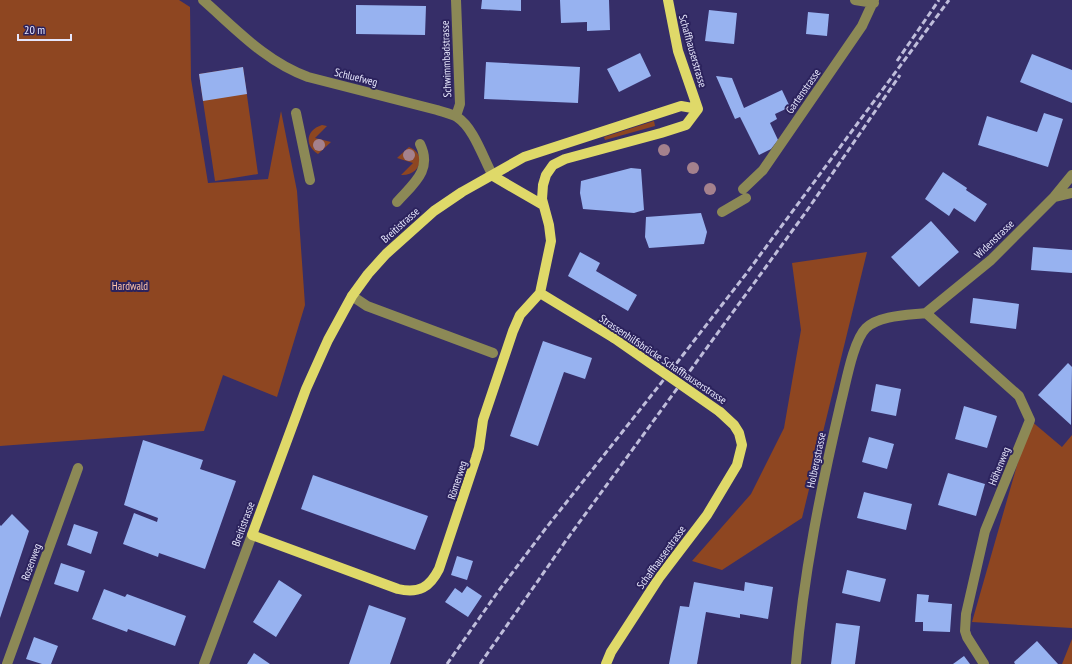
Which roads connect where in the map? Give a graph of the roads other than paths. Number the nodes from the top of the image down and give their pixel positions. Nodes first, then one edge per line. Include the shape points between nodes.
1 (204, 0) edge
2 (456, 0) edge
3 (668, 0) edge
4 (855, 0) edge
5 (874, 1) edge
6 (698, 109) junction
7 (296, 113) dead end
8 (456, 116) junction
9 (420, 144) dead end
10 (1072, 175) edge
11 (493, 176) junction
12 (310, 180) dead end
13 (1072, 193) edge
14 (1054, 197) junction
15 (397, 202) dead end
16 (543, 205) junction
17 (722, 212) dead end
18 (540, 293) junction
19 (352, 296) junction
20 (926, 313) junction
21 (493, 353) dead end
22 (737, 465) joint
23 (78, 468) dead end
24 (252, 535) junction
25 (7, 664) edge
26 (204, 664) edge
27 (606, 664) edge
28 (796, 664) edge
29 (984, 664) edge

1 - 8 street, Schluefweg via 247,40 273,60 296,73
2 - 8 street, Schwimmbadstrasse via 460,104
3 - 6 main road, Schaffhauserstrasse via 678,51
4 - 5 street
5 - 17 street, Gartenstrasse via 862,26 763,170 744,194
6 - 11 main road, Breitistrasse via 681,106 524,157
6 - 16 main road via 686,124 565,159 553,165 542,185
7 - 12 street
8 - 11 street, Schluefweg via 469,129
9 - 15 street via 425,163 422,173
10 - 14 street, Widenstrasse
11 - 16 main road
11 - 19 main road, Breitistrasse via 462,192 434,211 386,254
13 - 14 street
14 - 20 street, Widenstrasse via 991,260
16 - 18 main road via 548,219 550,241
18 - 22 main road, Strassenhilfsbrücke Schaffhauserstrasse, bridge via 614,338 720,412 739,433 742,445
18 - 24 main road, Römerweg via 520,315 513,331 482,420 479,448 440,569 430,584 414,591 398,589
19 - 21 street via 367,306
19 - 24 main road, Breitistrasse via 328,340 306,389
20 - 28 street, Holbergstrasse via 874,321 860,336 847,376 823,479 799,627
20 - 29 street, Höhenweg via 1019,396 1030,420 985,531 966,614 967,637
22 - 27 main road, Schaffhauserstrasse via 707,515 659,578
23 - 25 street, Rosenweg
24 - 26 street, Breitistrasse

